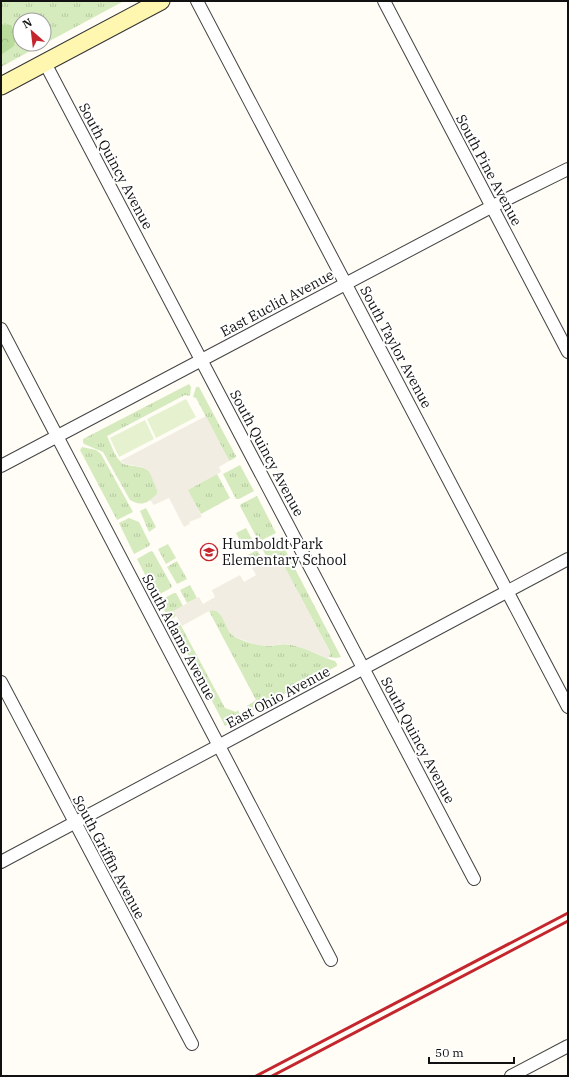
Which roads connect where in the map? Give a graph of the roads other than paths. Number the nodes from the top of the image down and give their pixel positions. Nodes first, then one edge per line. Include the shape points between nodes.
1 (161, 1) edge
2 (197, 1) edge
3 (384, 1) edge
4 (45, 63) junction
5 (1, 86) edge
6 (568, 169) edge
7 (492, 207) junction
8 (346, 284) junction
9 (1, 328) edge
10 (568, 352) edge
11 (202, 360) junction
12 (57, 436) junction
13 (1, 466) edge
14 (568, 559) edge
15 (508, 592) junction
16 (364, 669) junction
17 (1, 682) edge
18 (568, 707) edge
19 (219, 745) junction
20 (74, 822) junction
21 (1, 862) edge
22 (474, 879) dead end
23 (331, 960) dead end
24 (192, 1044) dead end
25 (566, 1050) edge
26 (511, 1076) edge

1 - 4 main road
2 - 8 street, South Taylor Avenue
3 - 7 street, South Pine Avenue
4 - 5 main road
4 - 11 street, South Quincy Avenue
6 - 7 street, East Euclid Avenue
7 - 8 street, East Euclid Avenue
7 - 10 street, South Pine Avenue
8 - 11 street, East Euclid Avenue
8 - 15 street, South Taylor Avenue
9 - 12 street, South Adams Avenue
11 - 12 street, East Euclid Avenue
11 - 16 street, South Quincy Avenue
12 - 13 street, East Euclid Avenue
12 - 19 street, South Adams Avenue
14 - 15 street, East Ohio Avenue
15 - 16 street, East Ohio Avenue
15 - 18 street, South Taylor Avenue
16 - 19 street, East Ohio Avenue
16 - 22 street, South Quincy Avenue
17 - 20 street, South Griffin Avenue
19 - 20 street, East Ohio Avenue
19 - 23 street, South Adams Avenue
20 - 21 street, East Ohio Avenue
20 - 24 street, South Griffin Avenue
25 - 26 street

